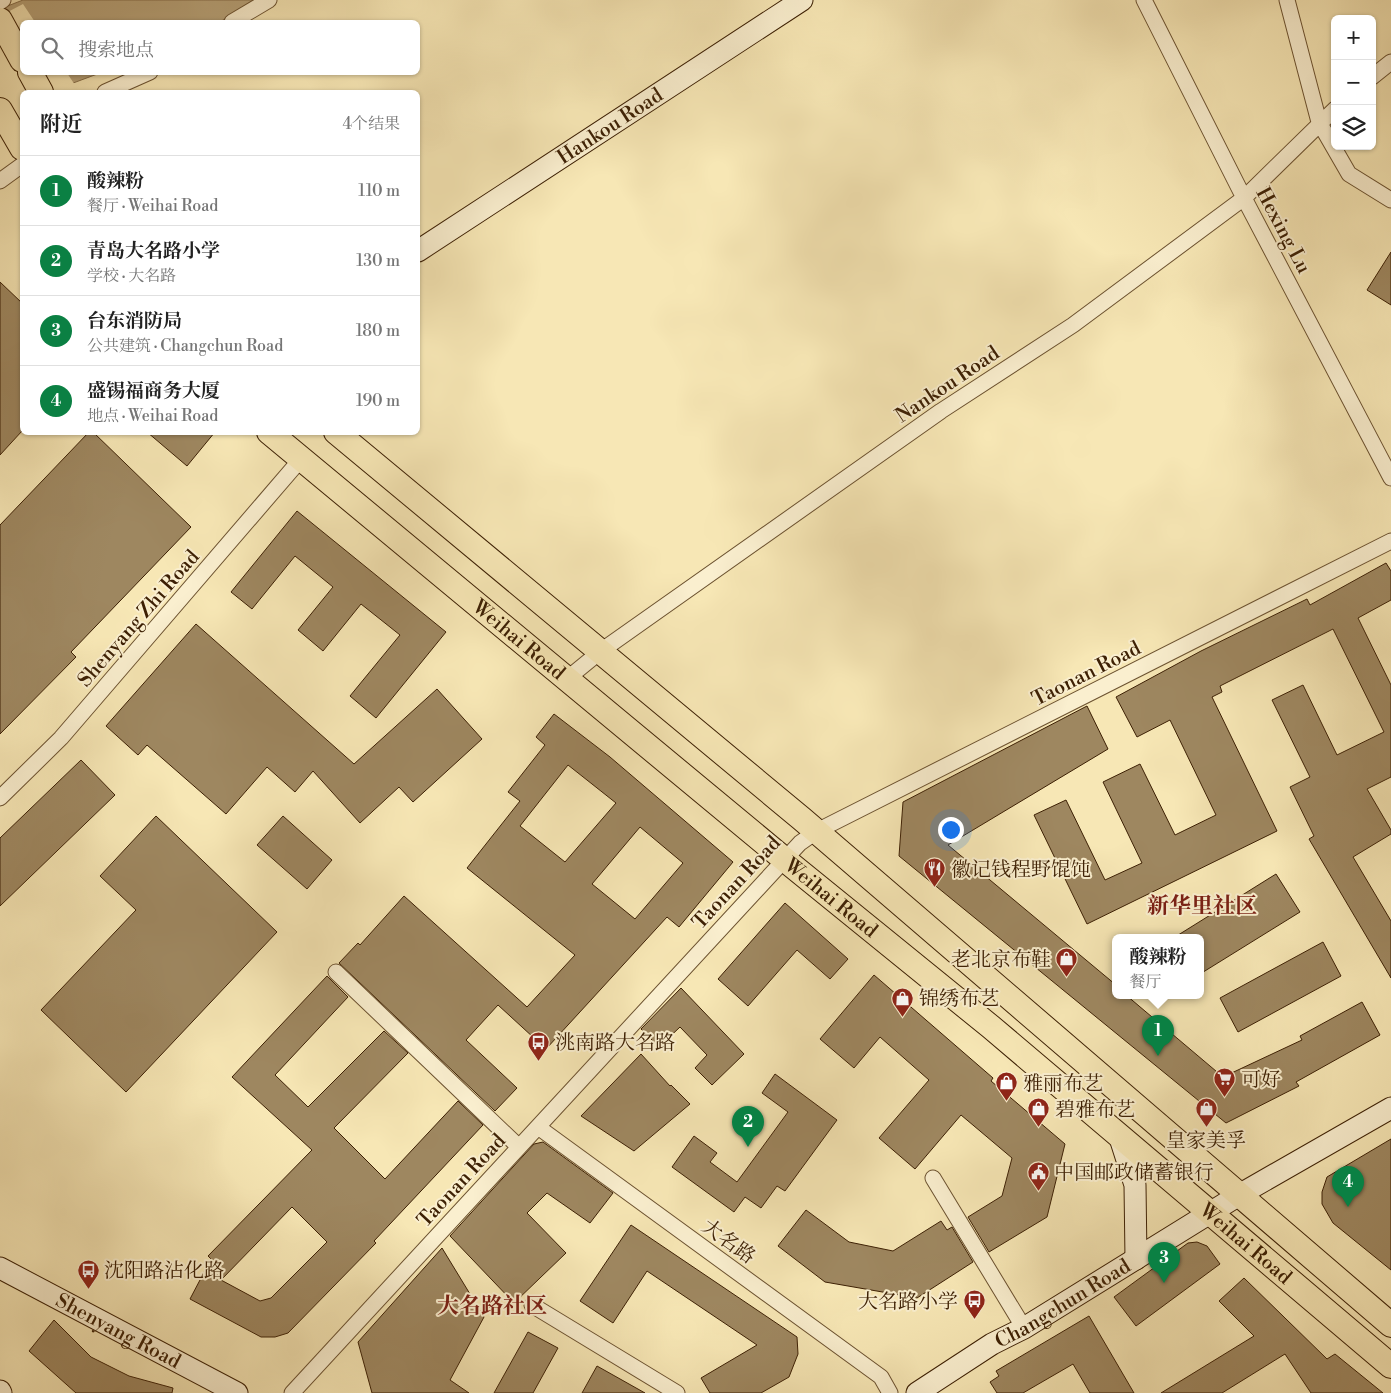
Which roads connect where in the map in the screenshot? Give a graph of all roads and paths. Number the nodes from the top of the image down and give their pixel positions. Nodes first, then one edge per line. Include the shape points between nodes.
1 (269, 0) edge
2 (802, 0) edge
3 (1144, 0) edge
4 (1287, 0) edge
5 (0, 20) edge
6 (235, 20) edge
7 (20, 56) edge
8 (1391, 62) edge
9 (1376, 74) edge
10 (32, 75) edge
11 (143, 75) edge
12 (40, 90) edge
13 (110, 90) edge
14 (0, 110) edge
15 (1331, 112) edge
16 (1319, 122) junction
17 (20, 145) edge
18 (20, 166) edge
19 (0, 181) edge
20 (1244, 198) junction
21 (1391, 200) edge
22 (420, 250) edge
23 (273, 435) edge
24 (340, 435) edge
25 (301, 459) junction
26 (1391, 478) edge
27 (1391, 541) edge
28 (600, 651) junction
29 (568, 678) junction
30 (0, 798) edge
31 (817, 831) junction
32 (784, 859) junction
33 (336, 972) dead end
34 (1391, 1108) edge
35 (538, 1127) junction
36 (1120, 1138) junction
37 (519, 1147) junction
38 (933, 1178) dead end
39 (1239, 1195) junction
40 (1210, 1213) junction
41 (1136, 1259) junction
42 (0, 1268) edge
43 (532, 1305) dead end
44 (1391, 1325) edge
45 (1024, 1328) junction
46 (1391, 1366) edge
47 (237, 1393) edge
48 (292, 1393) edge
49 (677, 1393) edge
50 (890, 1393) edge
51 (917, 1393) edge

1 - 6 street
2 - 22 main road, Hankou Road
3 - 20 street, Hexing Lu
4 - 16 street
5 - 7 main road
8 - 9 street
10 - 12 main road
11 - 13 street
14 - 17 main road
15 - 16 street, Nankou Road
16 - 20 street, Nankou Road
16 - 21 street via 1349,174
18 - 19 street
20 - 26 street, Hexing Lu
20 - 28 street, Nankou Road via 1073,325 941,411
23 - 25 main road, Weihai Road
24 - 28 main road, Weihai Road
25 - 29 main road, Weihai Road
25 - 30 street, Shenyang Zhi Road via 61,738
27 - 31 street, Taonan Road
28 - 29 street, Nankou Road
28 - 31 main road, Weihai Road
29 - 32 main road, Weihai Road
31 - 32 street, Taonan Road
31 - 39 main road, Weihai Road
32 - 35 street, Taonan Road
32 - 36 main road, Weihai Road via 991,1027
33 - 37 street
34 - 39 main road, Changchun Road
35 - 37 street, Taonan Road
35 - 50 street, 大名路 via 881,1377
36 - 40 main road, Weihai Road
36 - 41 main road via 1135,1185
37 - 48 street, Taonan Road
38 - 45 street
39 - 40 main road, Changchun Road
39 - 44 main road, Weihai Road
40 - 41 main road, Changchun Road
40 - 46 main road, Weihai Road
41 - 45 main road, Changchun Road
42 - 47 main road, Shenyang Road
43 - 49 street
45 - 51 main road, Changchun Road via 992,1344

